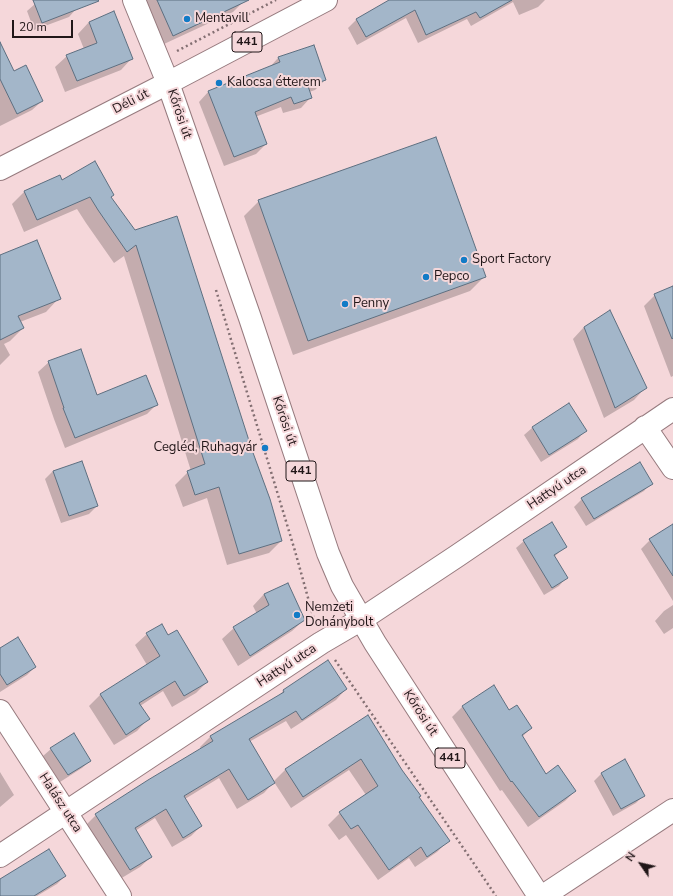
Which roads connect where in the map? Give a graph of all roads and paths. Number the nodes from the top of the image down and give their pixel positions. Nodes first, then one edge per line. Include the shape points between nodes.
1 (134, 0) edge
2 (276, 0) edge
3 (326, 0) edge
4 (159, 61) junction
5 (168, 83) junction
6 (0, 169) edge
7 (215, 287) dead end
8 (673, 409) edge
9 (645, 427) junction
10 (673, 468) edge
11 (362, 618) junction
12 (321, 643) junction
13 (0, 711) edge
14 (673, 810) edge
15 (66, 812) junction
16 (0, 856) edge
17 (120, 896) edge
18 (496, 896) edge
19 (539, 896) edge
20 (543, 896) edge

1 - 4 street, Kőrösi út
2 - 4 path
3 - 5 street, Déli út / 441
4 - 5 street, Kőrösi út
5 - 6 street, Déli út
5 - 11 street, Kőrösi út / 441 via 328,553 342,586
7 - 12 path
8 - 9 street, Hattyú utca
9 - 10 street
9 - 11 street, Hattyú utca
11 - 12 street, Hattyú utca
11 - 19 street, Kőrösi út / 441 via 375,643
12 - 15 street, Hattyú utca
12 - 18 path
13 - 15 street, Halász utca
14 - 20 street
15 - 16 street, Hattyú utca
15 - 17 street, Halász utca

